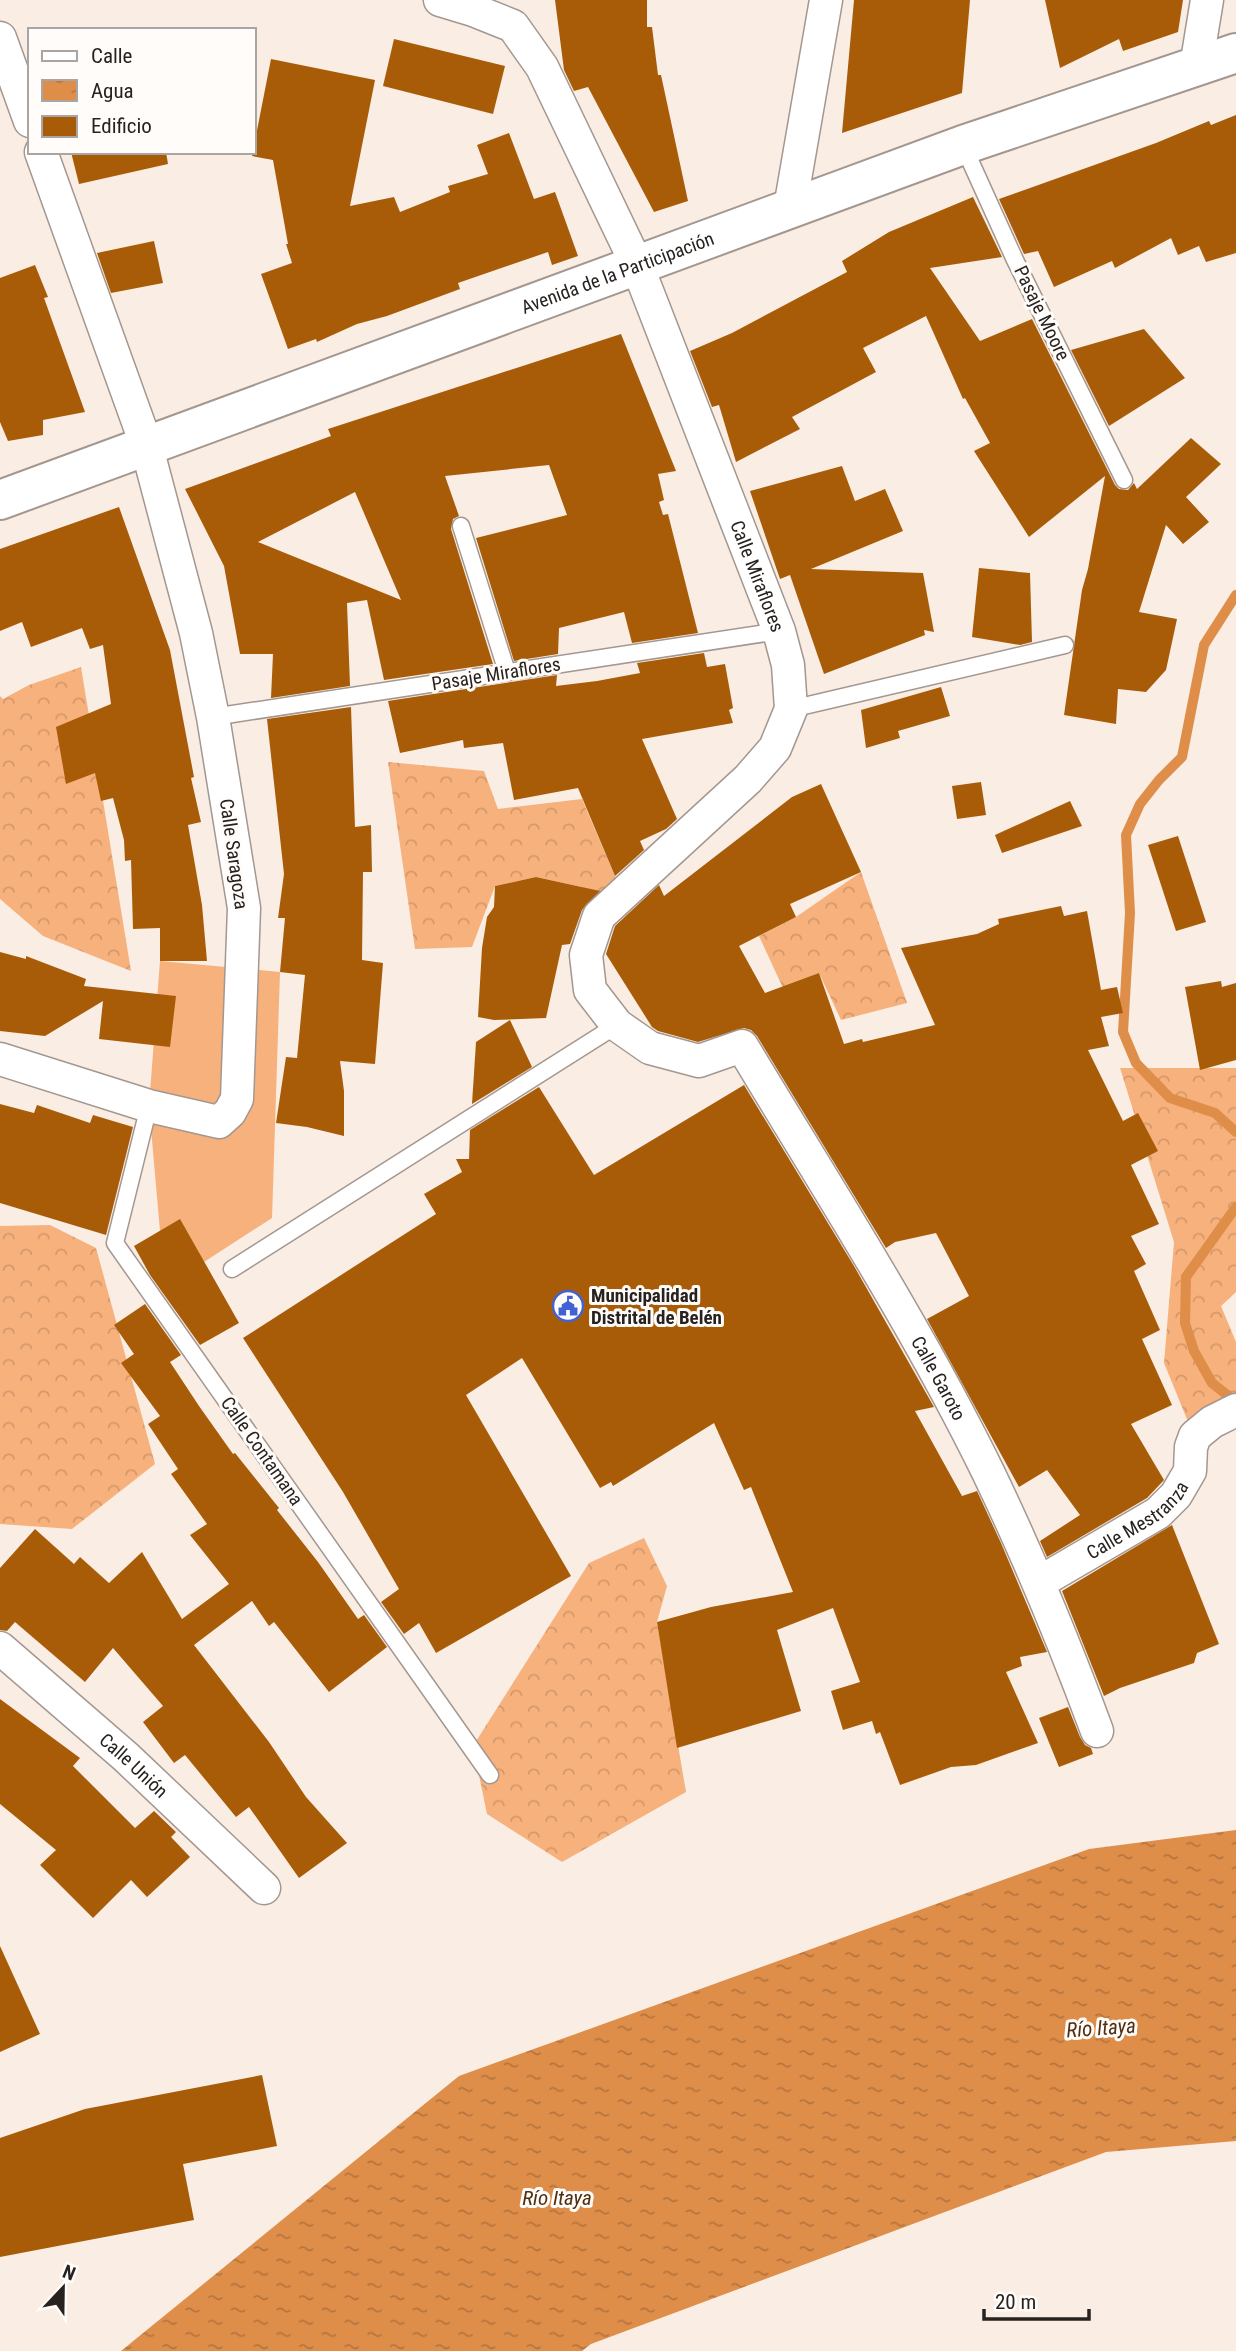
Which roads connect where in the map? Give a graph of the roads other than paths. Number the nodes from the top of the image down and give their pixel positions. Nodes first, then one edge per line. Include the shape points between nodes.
1 (440, 0) edge
2 (826, 0) edge
3 (1207, 0) edge
4 (475, 5) edge
5 (0, 38) edge
6 (1236, 53) edge
7 (1196, 67) junction
8 (28, 115) edge
9 (963, 145) junction
10 (42, 154) edge
11 (790, 208) junction
12 (637, 265) junction
13 (146, 444) junction
14 (1124, 481) dead end
15 (0, 500) edge
16 (461, 526) dead end
17 (779, 631) junction
18 (1065, 645) dead end
19 (507, 672) junction
20 (791, 709) junction
21 (213, 717) junction
22 (617, 1025) junction
23 (742, 1046) joint
24 (0, 1059) edge
25 (149, 1106) junction
26 (232, 1269) dead end
27 (1224, 1416) edge
28 (1040, 1582) junction
29 (0, 1648) edge
30 (1097, 1731) dead end
31 (490, 1775) dead end
32 (264, 1888) dead end

1 - 4 street, Calle Miraflores
2 - 11 street
3 - 7 street
4 - 12 street, Calle Miraflores via 513,26 542,67
5 - 8 street
6 - 7 main road, Avenida de la Participación
7 - 9 main road, Avenida de la Participación
9 - 11 main road, Avenida de la Participación
9 - 14 lane, Pasaje Moore
10 - 13 street, Calle Saragoza
11 - 12 main road, Avenida de la Participación
12 - 13 main road, Avenida de la Participación
12 - 17 street, Calle Miraflores
13 - 15 main road, Avenida de la Participación
13 - 21 street, Calle Saragoza via 196,633
16 - 19 lane
17 - 19 lane, Pasaje Miraflores
17 - 20 street, Calle Miraflores via 788,665
18 - 20 lane
19 - 21 lane, Pasaje Miraflores
20 - 22 street, Calle Miraflores via 775,748 747,779 599,916 586,955 590,990
21 - 25 street, Calle Saragoza via 244,908 237,1099 219,1122
22 - 23 street, Calle Miraflores via 650,1048 699,1061
22 - 26 lane
23 - 28 street, Calle Garoto via 903,1312
24 - 25 street, Calle Saragoza
25 - 31 lane, Calle Contamana via 115,1243
27 - 28 street, Calle Mestranza via 1195,1436 1190,1471 1158,1513
28 - 30 street, Calle Garoto
29 - 32 street, Calle Unión

